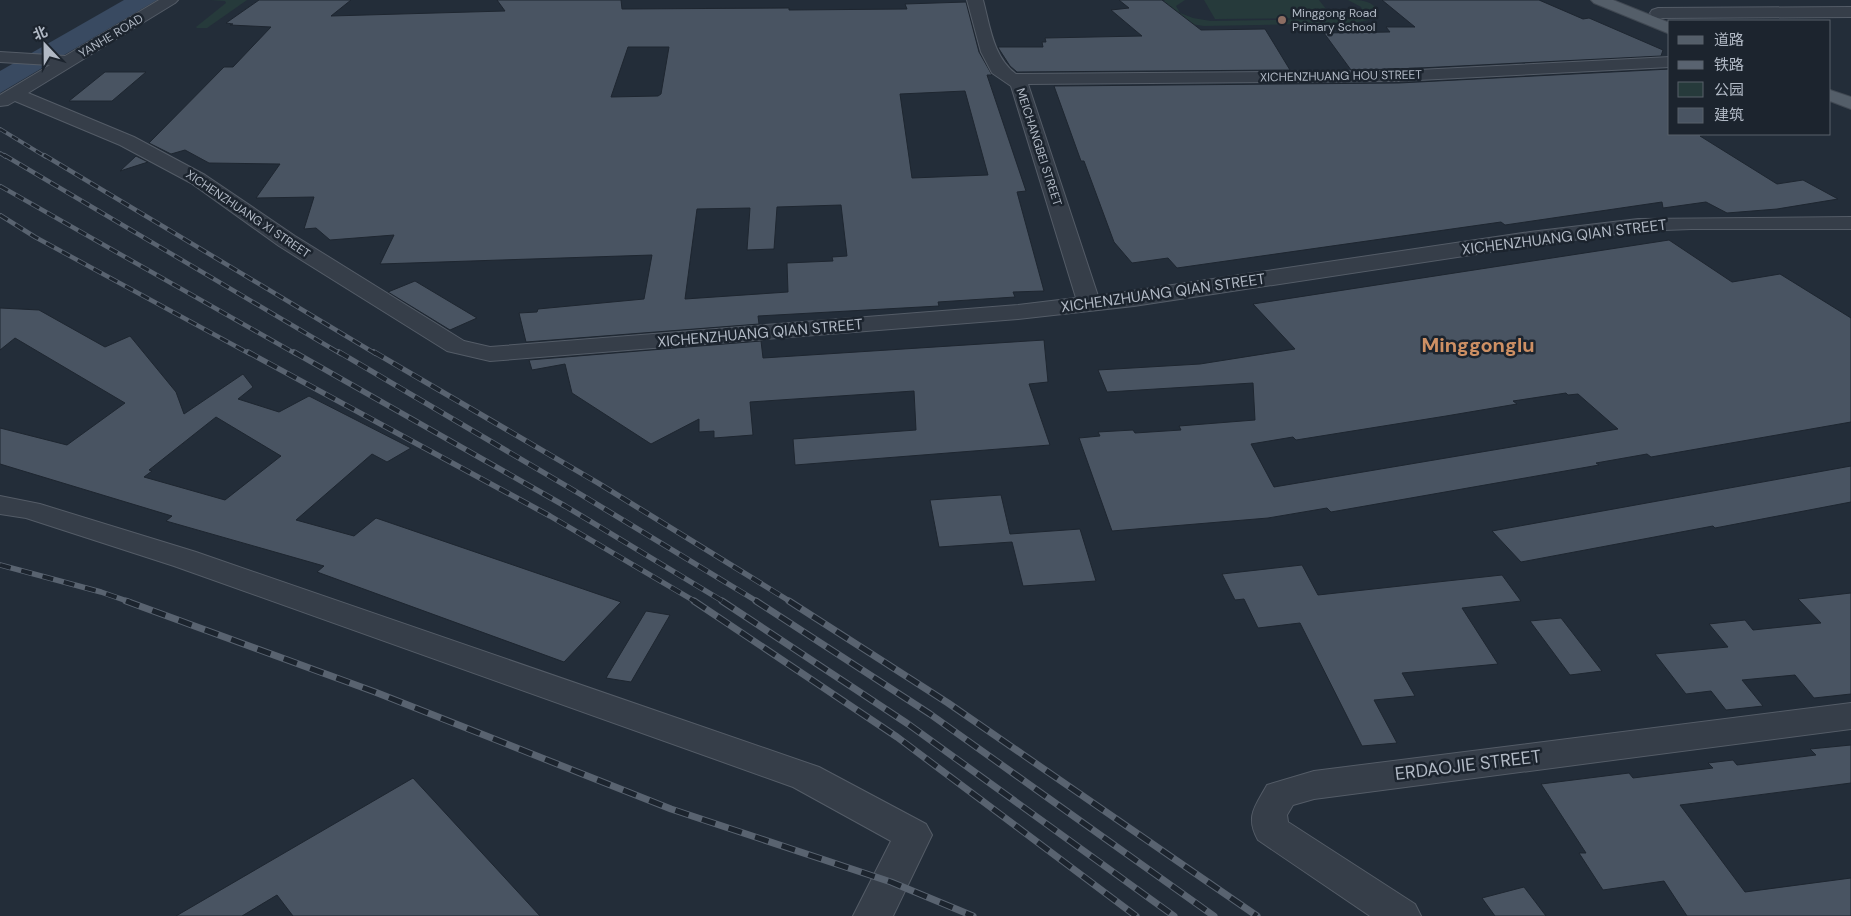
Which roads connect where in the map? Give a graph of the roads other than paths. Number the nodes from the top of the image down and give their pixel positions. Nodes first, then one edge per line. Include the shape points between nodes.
1 (170, 0) edge
2 (975, 0) edge
3 (1599, 0) edge
4 (1625, 0) edge
5 (1851, 12) edge
6 (1658, 14) junction
7 (1674, 20) edge
8 (1668, 28) edge
9 (2, 58) edge
10 (64, 61) junction
11 (1668, 62) edge
12 (1012, 79) junction
13 (1831, 83) edge
14 (1851, 91) edge
15 (1831, 95) edge
16 (7, 98) edge
17 (1851, 104) edge
18 (1851, 223) edge
19 (1089, 304) junction
20 (473, 351) joint
21 (0, 505) edge
22 (1851, 716) edge
23 (874, 916) edge
24 (1401, 916) edge

1 - 10 street, YANHE ROAD
2 - 12 street, MEICHANGBEI STREET via 998,70
3 - 8 main road
4 - 6 main road
5 - 6 street
6 - 7 main road
9 - 10 street
10 - 16 street, YANHE ROAD
11 - 12 street, XICHENZHUANG HOU STREET via 1399,76
12 - 19 street, MEICHANGBEI STREET via 1019,84
13 - 14 main road
15 - 17 main road
16 - 20 street, XICHENZHUANG XI STREET via 127,141 198,179 287,241 456,346
18 - 19 street, XICHENZHUANG QIAN STREET via 1638,225
19 - 20 street, XICHENZHUANG QIAN STREET via 517,352 490,354
21 - 23 street via 30,510 186,559 806,777 913,835
22 - 24 street, ERDAOJIE STREET via 1314,785 1280,795 1269,815 1271,830

